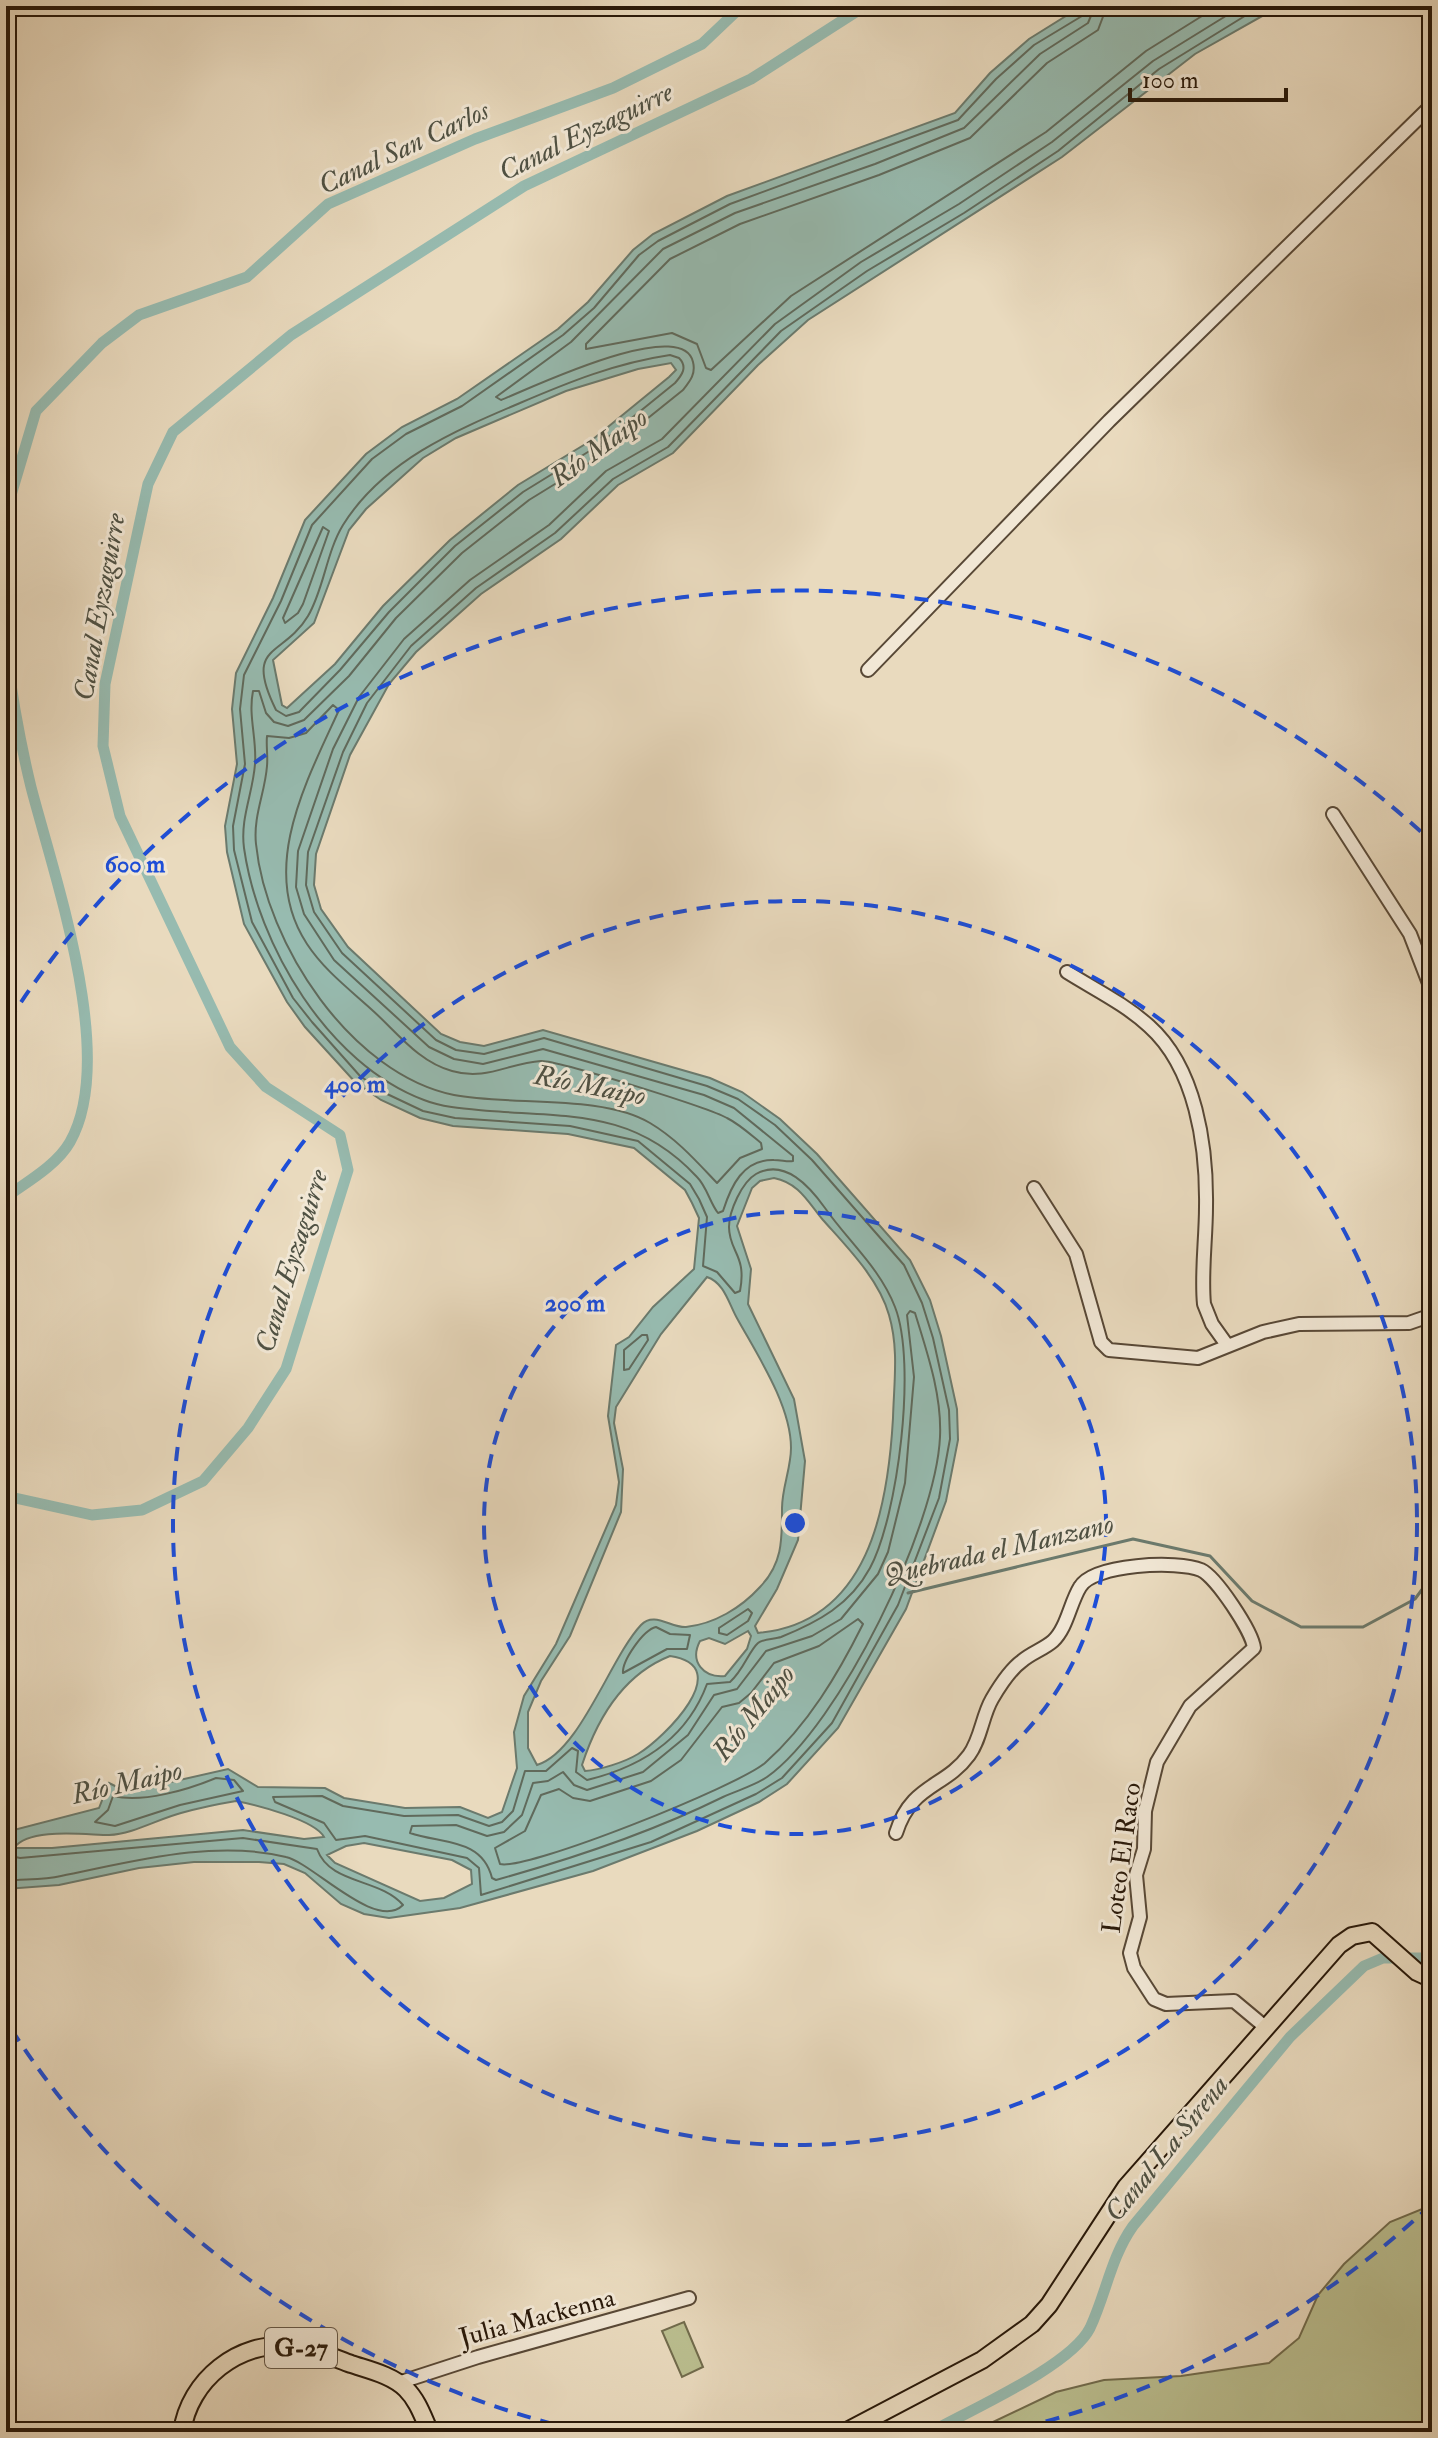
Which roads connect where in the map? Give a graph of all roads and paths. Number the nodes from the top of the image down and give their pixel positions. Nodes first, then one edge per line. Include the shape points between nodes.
1 (1432, 105) edge
2 (868, 670) dead end
3 (1333, 814) dead end
4 (1067, 972) dead end
5 (1432, 991) edge
6 (1034, 1188) dead end
7 (1432, 1315) edge
8 (1227, 1345) junction
9 (896, 1833) dead end
10 (1432, 1979) edge
11 (1264, 2026) junction
12 (689, 2298) dead end
13 (398, 2383) junction
14 (182, 2432) edge
15 (430, 2432) edge
16 (845, 2432) edge

1 - 2 street via 1109,421
3 - 5 street via 1410,934
4 - 8 street via 1149,1026 1183,1076 1205,1172 1204,1304
6 - 8 street via 1076,1254 1105,1347 1198,1358
7 - 8 street via 1409,1323 1299,1324
9 - 11 street, Loteo El Raco via 900,1818 923,1789 968,1757 999,1688 1021,1661 1055,1639 1081,1584 1091,1575 1176,1564 1209,1573 1223,1587 1254,1648 1190,1706 1157,1762 1145,1811 1144,1849 1135,1886 1140,1917 1130,1953 1154,1999 1181,2005 1234,2001
10 - 11 main road via 1379,1935 1365,1932 1339,1945
11 - 16 main road via 1126,2187 1032,2324 982,2360
12 - 13 street, Julia Mackenna
13 - 14 main road, G-27 via 310,2349 260,2348 209,2375 191,2402
13 - 15 main road via 415,2401

